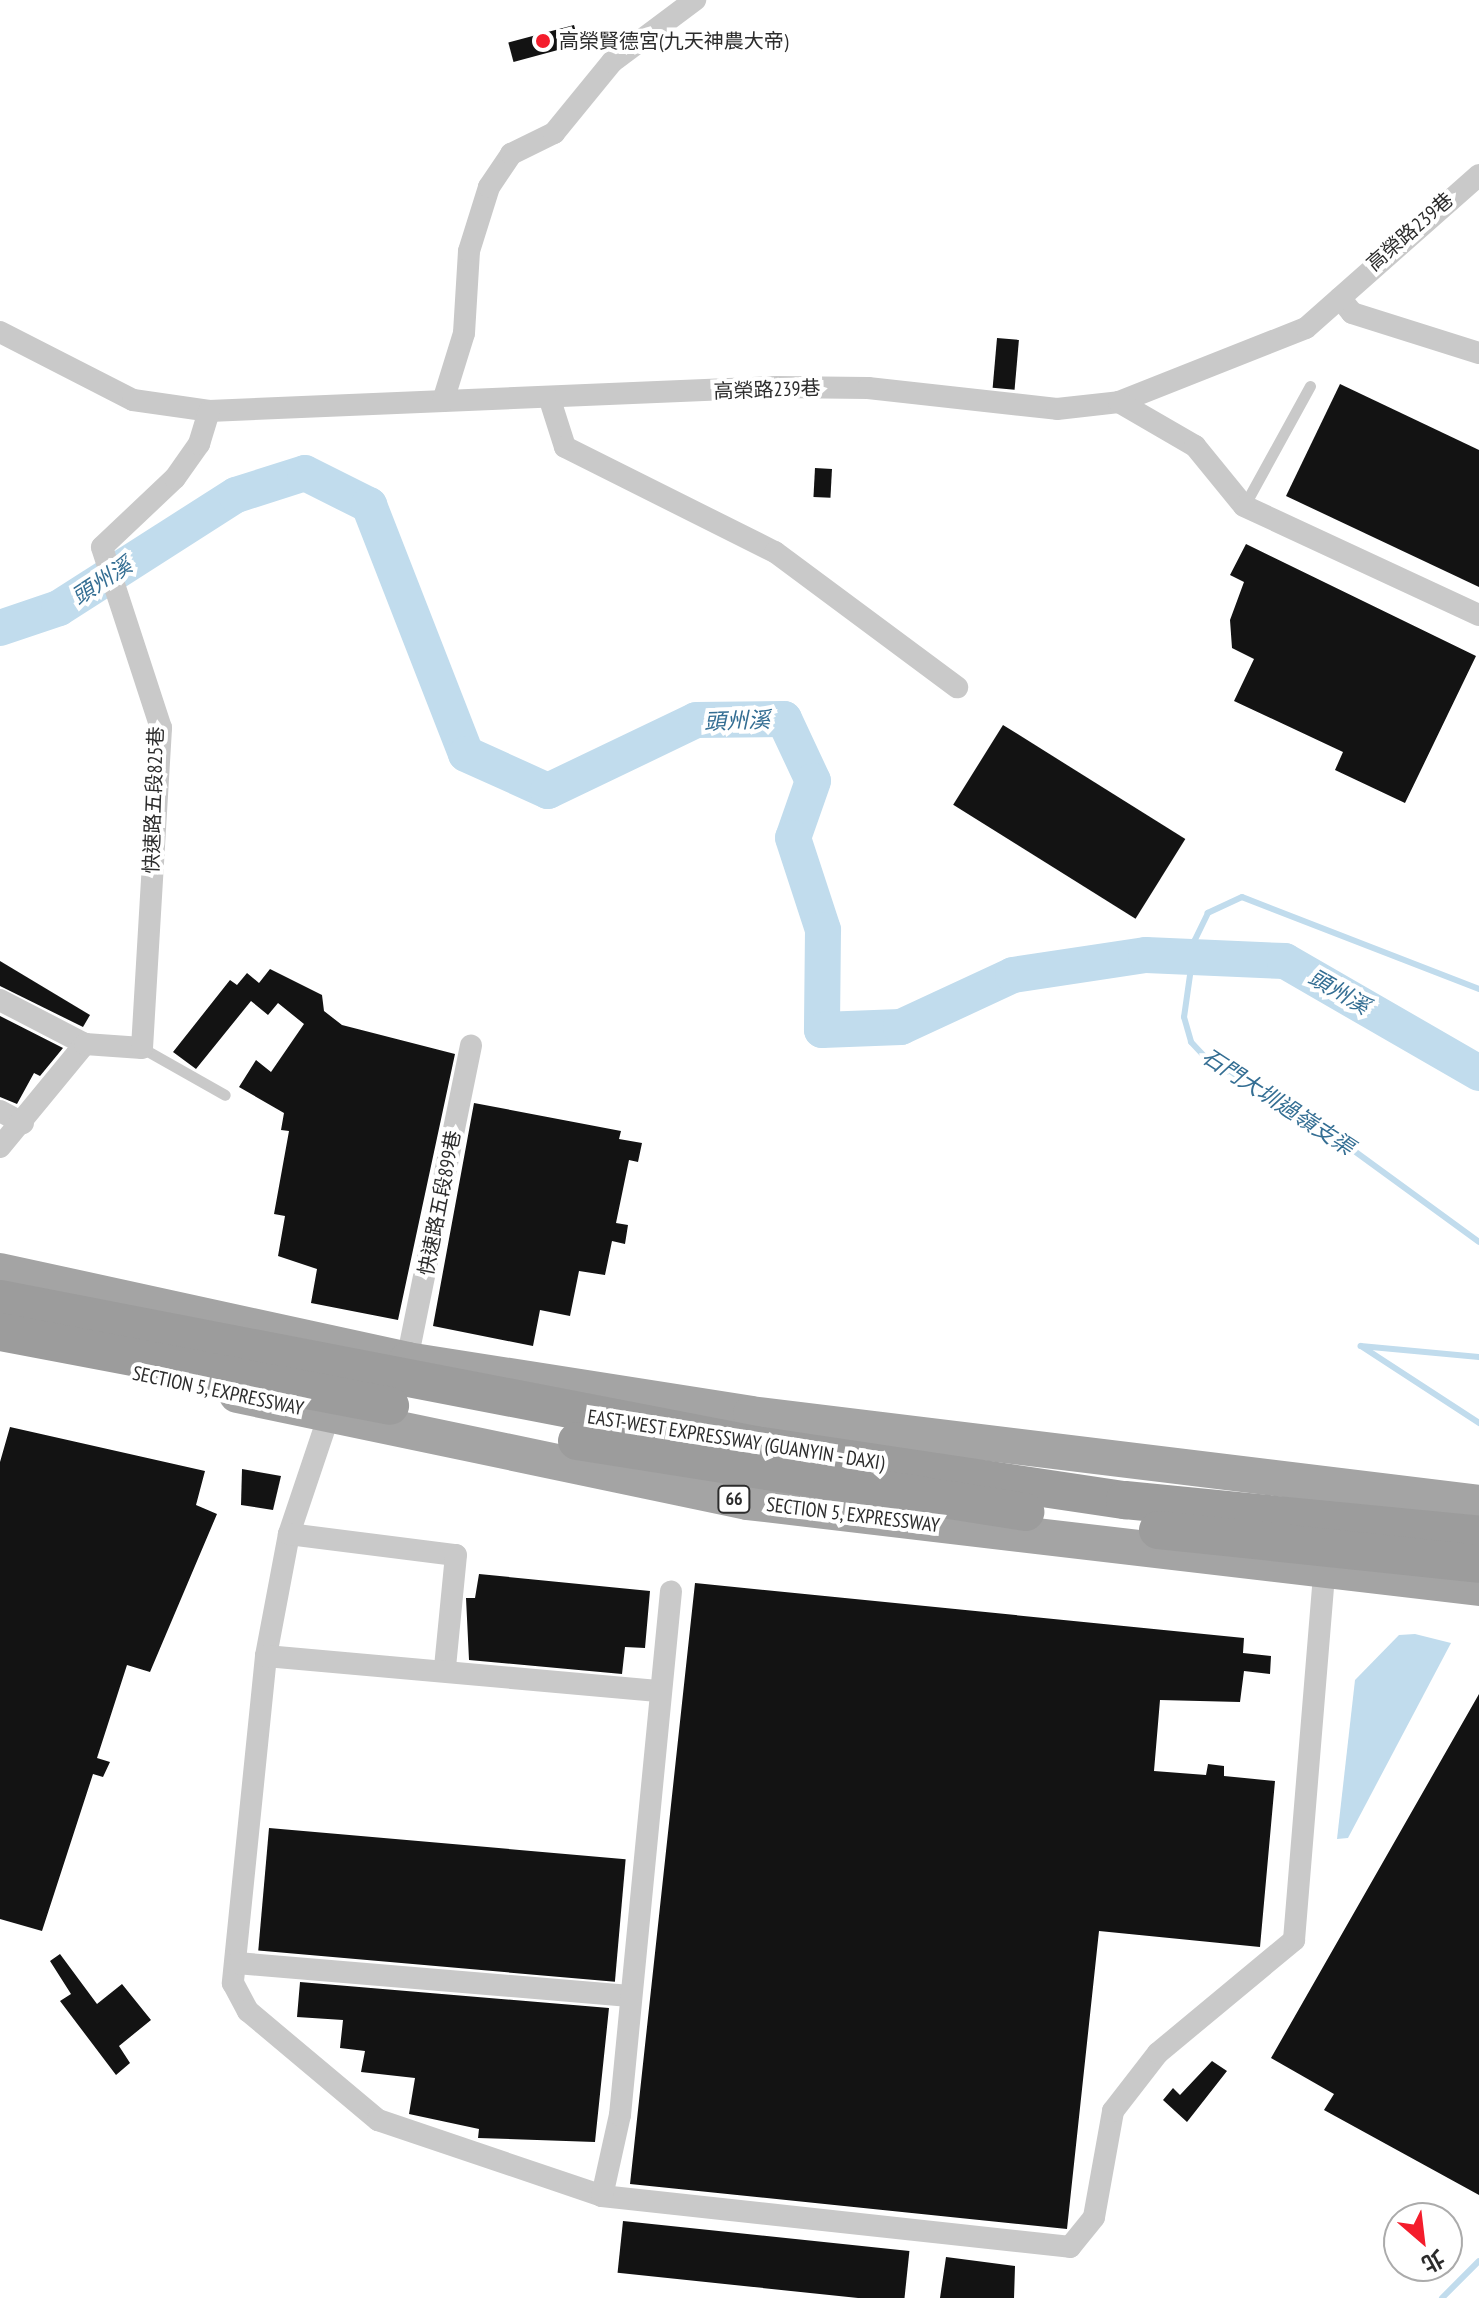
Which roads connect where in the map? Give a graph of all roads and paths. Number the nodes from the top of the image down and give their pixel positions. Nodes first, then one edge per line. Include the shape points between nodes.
1 (695, 0) edge
2 (1479, 175) edge
3 (1340, 298) junction
4 (0, 332) edge
5 (1479, 353) edge
6 (1310, 386) dead end
7 (550, 400) junction
8 (443, 401) junction
9 (1119, 402) junction
10 (209, 411) junction
11 (1244, 506) junction
12 (1479, 615) edge
13 (957, 687) dead end
14 (0, 1000) edge
15 (85, 1044) junction
16 (471, 1045) dead end
17 (142, 1048) junction
18 (225, 1095) dead end
19 (0, 1111) edge
20 (23, 1123) junction
21 (0, 1147) edge
22 (0, 1271) edge
23 (0, 1299) edge
24 (0, 1332) edge
25 (0, 1348) edge
26 (407, 1360) junction
27 (329, 1415) junction
28 (1479, 1503) edge
29 (289, 1534) junction
30 (1479, 1535) edge
31 (1479, 1564) edge
32 (1324, 1572) junction
33 (1479, 1588) edge
34 (671, 1591) dead end
35 (266, 1656) junction
36 (445, 1667) junction
37 (660, 1691) junction
38 (237, 1963) junction
39 (630, 1996) junction
40 (602, 2196) junction

1 - 8 street via 612,62 554,133 511,154 489,187 469,251 464,333
2 - 3 street, 高榮路239巷
3 - 5 street via 1352,313
3 - 9 street, 高榮路239巷 via 1306,328
4 - 10 street, 高榮路239巷 via 133,400
6 - 11 lane
7 - 8 street, 高榮路239巷
7 - 9 street, 高榮路239巷 via 777,387 868,388 1057,409
7 - 13 street via 565,447 775,552
8 - 10 street, 高榮路239巷
9 - 11 street via 1195,446
10 - 17 street, 快速路五段825巷 via 199,444 175,478 102,547 161,728
11 - 12 street
14 - 15 street
15 - 17 street
15 - 20 street
16 - 26 street, 快速路五段899巷
17 - 18 lane
19 - 20 street
20 - 21 street
22 - 26 main road
23 - 30 highway, EAST-WEST EXPRESSWAY (GUANYIN - DAXI) via 755,1445 1125,1500
24 - 31 highway, EAST-WEST EXPRESSWAY (GUANYIN - DAXI) / 66 via 750,1473
25 - 27 main road, SECTION 5, EXPRESSWAY / 66
26 - 28 main road via 751,1414
27 - 29 street
27 - 32 main road, SECTION 5, EXPRESSWAY / 66 via 748,1502
29 - 35 street
29 - 36 street via 456,1555
32 - 33 main road, SECTION 5, EXPRESSWAY / 66
32 - 40 street via 1294,1940 1158,2053 1113,2111 1094,2217 1070,2247
34 - 37 street
35 - 36 street
35 - 38 street
36 - 37 street
37 - 39 street
38 - 39 street
38 - 40 street via 233,1983 248,2011 378,2120
39 - 40 street via 620,2115

